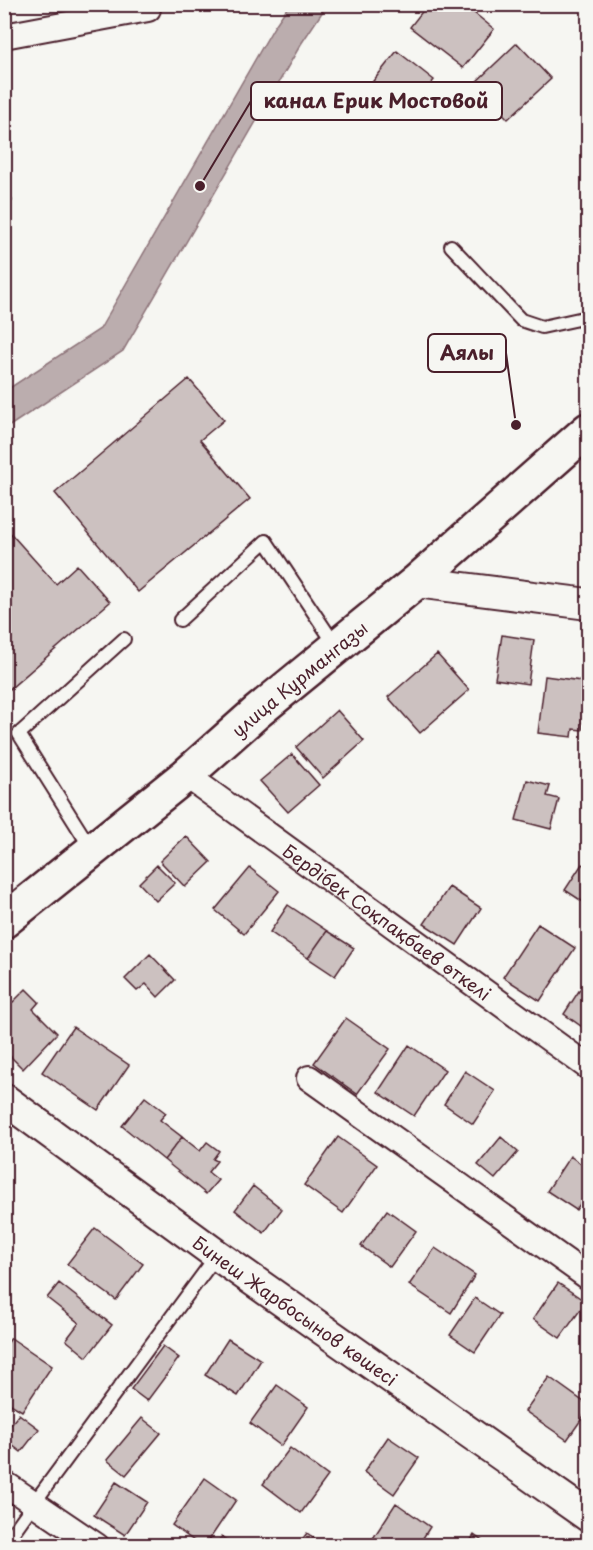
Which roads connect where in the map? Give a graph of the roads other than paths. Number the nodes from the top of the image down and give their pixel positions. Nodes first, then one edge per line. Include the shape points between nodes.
1 (148, 9) dead end
2 (4, 36) edge
3 (451, 246) dead end
4 (588, 316) edge
5 (588, 430) edge
6 (416, 582) junction
7 (588, 604) edge
8 (180, 620) dead end
9 (124, 639) dead end
10 (336, 647) junction
11 (186, 775) junction
12 (92, 851) junction
13 (4, 921) edge
14 (588, 1067) edge
15 (309, 1078) dead end
16 (4, 1099) edge
17 (217, 1255) junction
18 (588, 1277) edge
19 (4, 1483) edge
20 (34, 1503) junction
21 (588, 1516) edge
22 (4, 1545) edge
23 (97, 1545) edge

1 - 2 street
3 - 4 lane via 521,320 542,327
5 - 6 main road, улица Курмангазы
6 - 7 street
6 - 10 main road, улица Курмангазы
8 - 10 lane via 266,541
9 - 12 lane via 19,734
10 - 11 main road, улица Курмангазы
11 - 12 main road, улица Курмангазы
11 - 14 street, Бердібек Соқпақбаев өткелі
12 - 13 main road, улица Курмангазы
15 - 18 street
16 - 17 street, Бинеш Жарбосынов көшесі
17 - 20 lane
17 - 21 street, Бинеш Жарбосынов көшесі
19 - 20 street
20 - 22 lane
20 - 23 street

